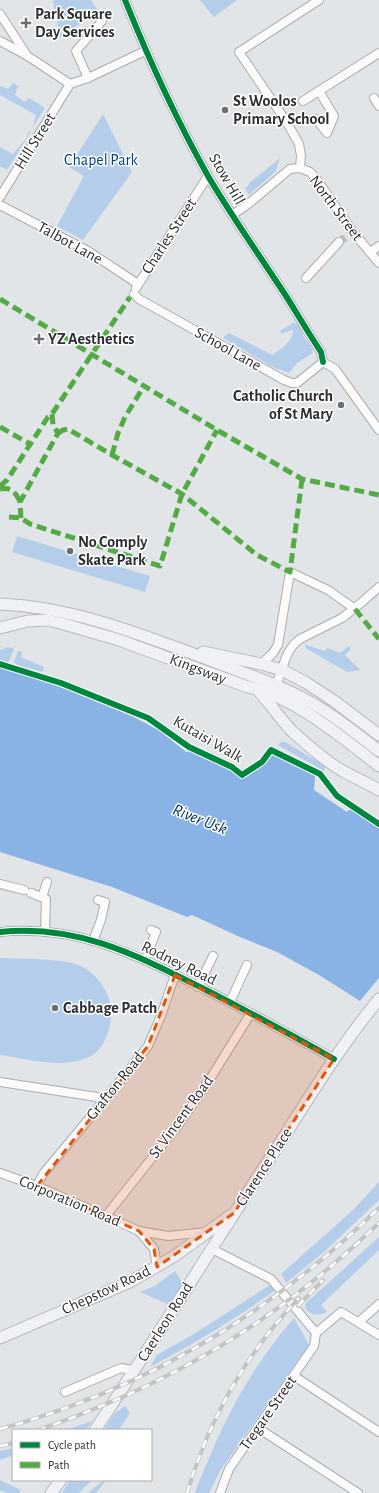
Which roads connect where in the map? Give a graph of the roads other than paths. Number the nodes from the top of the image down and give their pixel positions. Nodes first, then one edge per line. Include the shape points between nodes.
1 (125, 0) edge
2 (319, 0) edge
3 (0, 16) edge
4 (102, 21) dead end
5 (0, 41) edge
6 (145, 51) junction
7 (379, 53) edge
8 (26, 55) junction
9 (88, 78) junction
10 (70, 84) junction
11 (318, 91) junction
12 (374, 98) dead end
13 (303, 101) dead end
14 (379, 106) edge
15 (316, 119) dead end
16 (300, 168) junction
17 (208, 176) junction
18 (0, 197) edge
19 (0, 205) edge
20 (232, 215) junction
21 (339, 242) tunnel mouth
22 (379, 246) edge
23 (370, 252) junction
24 (379, 263) edge
25 (306, 278) dead end
26 (138, 284) junction
27 (132, 295) joint
28 (323, 362) junction
29 (379, 430) edge
30 (379, 587) edge
31 (0, 604) edge
32 (355, 609) junction
33 (0, 628) edge
34 (156, 640) junction
35 (278, 645) junction
36 (287, 655) junction
37 (261, 664) junction
38 (282, 670) junction
39 (296, 677) junction
40 (275, 684) junction
41 (255, 689) junction
42 (379, 735) edge
43 (379, 751) edge
44 (379, 766) edge
45 (379, 790) edge
46 (47, 882) dead end
47 (0, 884) edge
48 (42, 897) junction
49 (98, 900) dead end
50 (151, 930) dead end
51 (0, 932) edge
52 (45, 932) junction
53 (94, 941) junction
54 (213, 956) dead end
55 (146, 960) junction
56 (247, 965) dead end
57 (175, 975) junction
58 (198, 986) junction
59 (379, 999) edge
60 (230, 1002) junction
61 (251, 1013) junction
62 (334, 1060) junction
63 (0, 1082) edge
64 (103, 1102) junction
65 (0, 1173) edge
66 (36, 1186) junction
67 (234, 1213) junction
68 (105, 1217) junction
69 (139, 1231) junction
70 (206, 1232) junction
71 (212, 1249) junction
72 (157, 1267) junction
73 (379, 1304) edge
74 (359, 1322) junction
75 (316, 1333) junction
76 (379, 1335) edge
77 (0, 1338) edge
78 (135, 1371) junction
79 (294, 1376) junction
80 (65, 1392) dead end
81 (258, 1428) junction
82 (96, 1429) edge
83 (379, 1432) edge
84 (60, 1481) edge
85 (222, 1492) edge
86 (51, 1493) edge
87 (358, 1493) edge

1 - 6 street, Stow Hill
2 - 16 street, North Street via 239,52 299,144
3 - 8 street
4 - 9 street via 76,51
5 - 8 street
6 - 9 street
6 - 17 street, Stow Hill
7 - 11 street
8 - 10 street
9 - 10 street
10 - 18 street, Hill Street
11 - 13 street
11 - 15 street via 334,116 327,133
12 - 14 street
16 - 20 street via 290,169
16 - 23 street, North Street via 310,172 318,181 351,233
17 - 20 street, Stow Hill
17 - 26 street, Charles Street
19 - 26 street, Talbot Lane via 88,251
20 - 28 street, Stow Hill via 321,352
21 - 25 street
22 - 23 street
23 - 24 street, North Street
26 - 27 street, Charles Street
27 - 28 street, School Lane via 292,383 297,383
28 - 29 street via 335,369
30 - 32 street
31 - 34 main road, Kingsway via 58,611
32 - 35 street via 328,590 290,572
32 - 36 street via 300,639
33 - 41 main road, Kingsway via 40,620 60,623 116,639
34 - 37 main road
34 - 40 main road, Kingsway
35 - 36 street
35 - 37 street
36 - 38 street
36 - 39 street via 288,665
37 - 38 main road
38 - 39 main road
38 - 40 street
39 - 42 main road via 334,701
40 - 41 street via 266,690
40 - 43 main road, Kingsway via 327,712
41 - 44 main road, Kingsway via 288,702
41 - 45 main road via 290,728 331,763
46 - 48 street
47 - 48 street
48 - 52 street via 46,900
49 - 53 street via 105,902
50 - 55 street via 156,932
51 - 52 street, Rodney Road
52 - 53 street, Rodney Road
53 - 55 street, Rodney Road
54 - 58 street
55 - 57 street, Rodney Road
56 - 60 street
57 - 58 street, Rodney Road
57 - 64 street, Grafton Road via 148,1046
58 - 60 street, Rodney Road
59 - 62 main road, Clarence Place via 360,1021
60 - 61 street, Rodney Road
61 - 62 street, Rodney Road
61 - 68 street, St Vincent Road via 183,1118
62 - 67 main road, Clarence Place
63 - 64 street via 97,1097
64 - 66 street, Grafton Road via 43,1174
65 - 66 street, Corporation Road
66 - 68 street, Corporation Road
67 - 70 main road, Clarence Place
67 - 71 main road, Caerleon Road
68 - 69 street, Corporation Road
69 - 70 street, Clarence Place via 168,1236
69 - 72 street via 154,1249
70 - 71 main road
70 - 72 main road, Chepstow Road
71 - 75 street via 271,1279
71 - 78 main road, Caerleon Road
72 - 77 main road, Chepstow Road via 119,1288
73 - 74 street
74 - 75 street via 341,1312
74 - 76 street
75 - 79 street, Tregare Street via 314,1346
78 - 80 street via 121,1368
78 - 82 main road, Caerleon Road
79 - 81 street, Tregare Street
79 - 83 street
81 - 85 street, Tregare Street via 229,1469
81 - 87 street
84 - 86 main road

